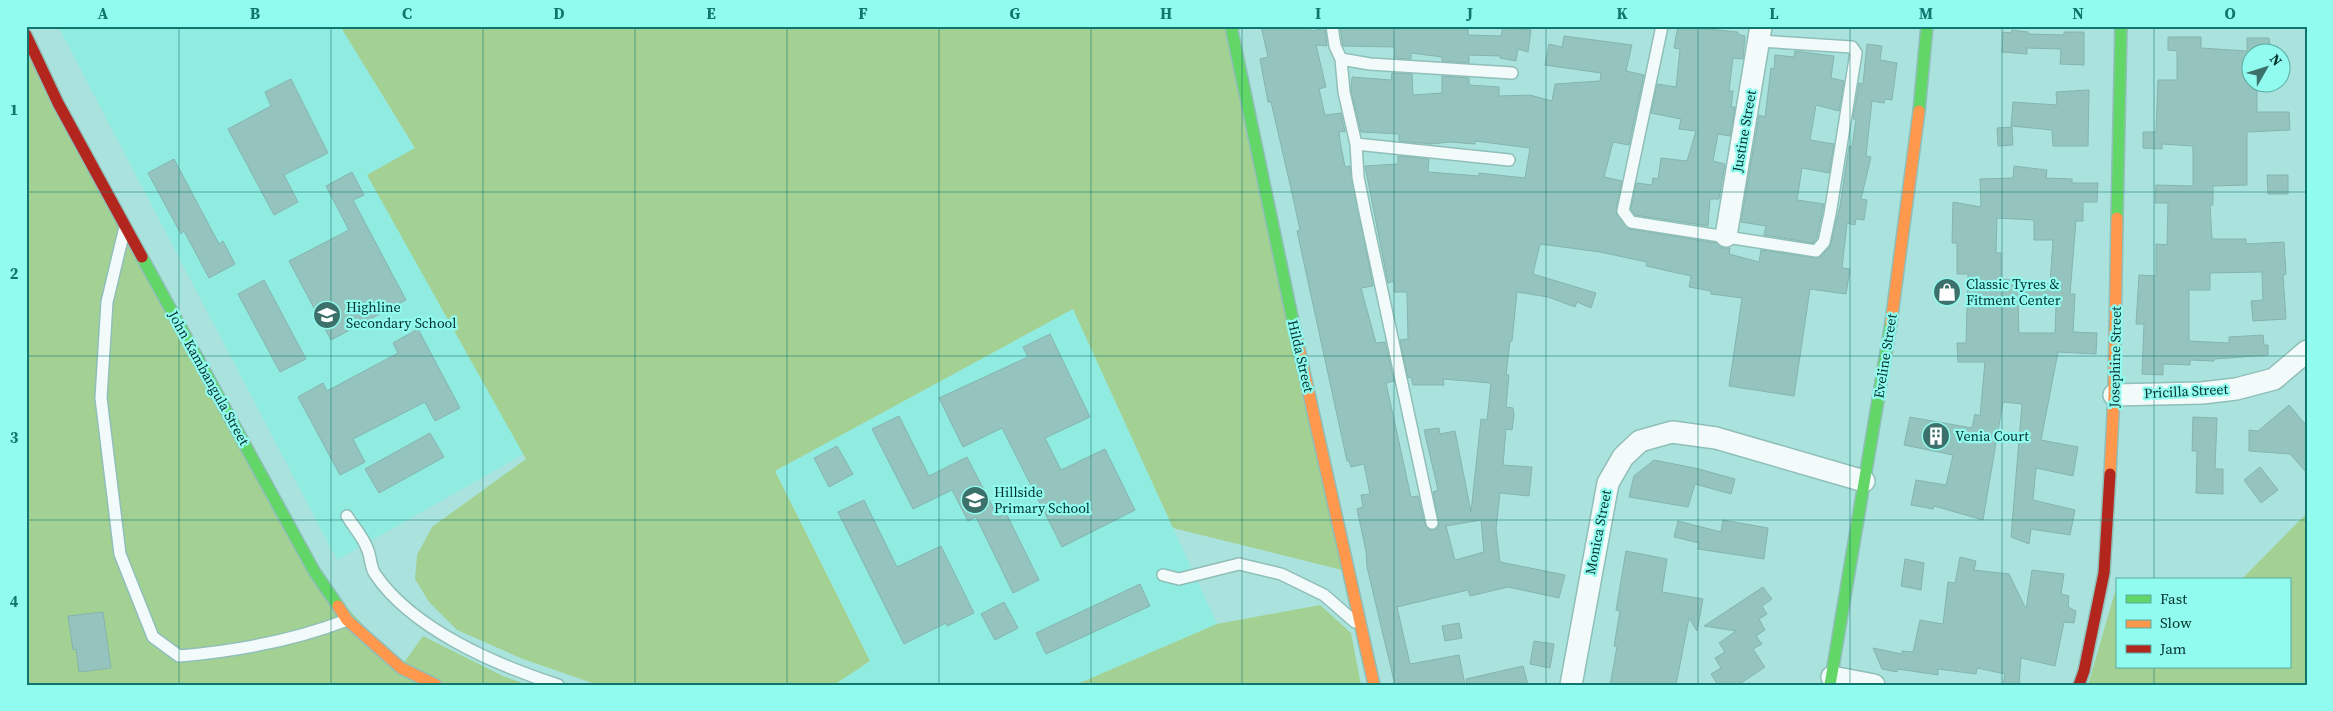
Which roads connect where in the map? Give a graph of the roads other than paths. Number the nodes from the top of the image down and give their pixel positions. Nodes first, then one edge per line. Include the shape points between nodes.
1 (1233, 26) edge
2 (1332, 26) edge
3 (1662, 26) edge
4 (1927, 26) edge
5 (2121, 26) edge
6 (1760, 33) edge
7 (26, 35) edge
8 (1341, 59) junction
9 (1512, 73) dead end
10 (1356, 144) junction
11 (1509, 160) dead end
12 (126, 226) junction
13 (1726, 236) junction
14 (2307, 352) edge
15 (2114, 394) junction
16 (1864, 481) junction
17 (346, 516) dead end
18 (1432, 523) dead end
19 (1163, 575) dead end
20 (347, 620) junction
21 (1363, 630) junction
22 (1831, 681) edge
23 (436, 685) edge
24 (558, 685) edge
25 (1374, 685) edge
26 (1571, 685) edge
27 (1874, 685) edge
28 (2079, 685) edge

1 - 21 street, Hilda Street via 1276,248
2 - 8 lane
3 - 13 lane via 1623,211 1631,222
4 - 16 street, Eveline Street via 1919,116 1892,317
5 - 15 street, Josephine Street
6 - 13 street, Justine Street
6 - 13 lane via 1855,50 1830,214 1824,242 1816,251
7 - 12 street, John Kambangula Street via 58,103
8 - 9 lane via 1370,64
8 - 10 lane via 1344,92
10 - 11 lane
10 - 18 lane via 1365,212
12 - 20 street, John Kambangula Street via 314,571
12 - 20 lane via 107,302 101,398 120,554 153,637 179,656 225,652 310,634
14 - 15 street, Pricilla Street via 2274,379 2236,389 2202,393
15 - 28 street, Josephine Street via 2104,573
16 - 22 street, Eveline Street
16 - 26 street, Monica Street via 1716,438 1672,432 1640,441 1623,457 1608,484
17 - 24 lane via 366,544 374,572 391,593 416,615 458,643
19 - 21 lane via 1179,578 1240,564 1281,574 1324,595
20 - 23 street, John Kambangula Street via 401,668
21 - 25 street, Hilda Street
22 - 27 street

